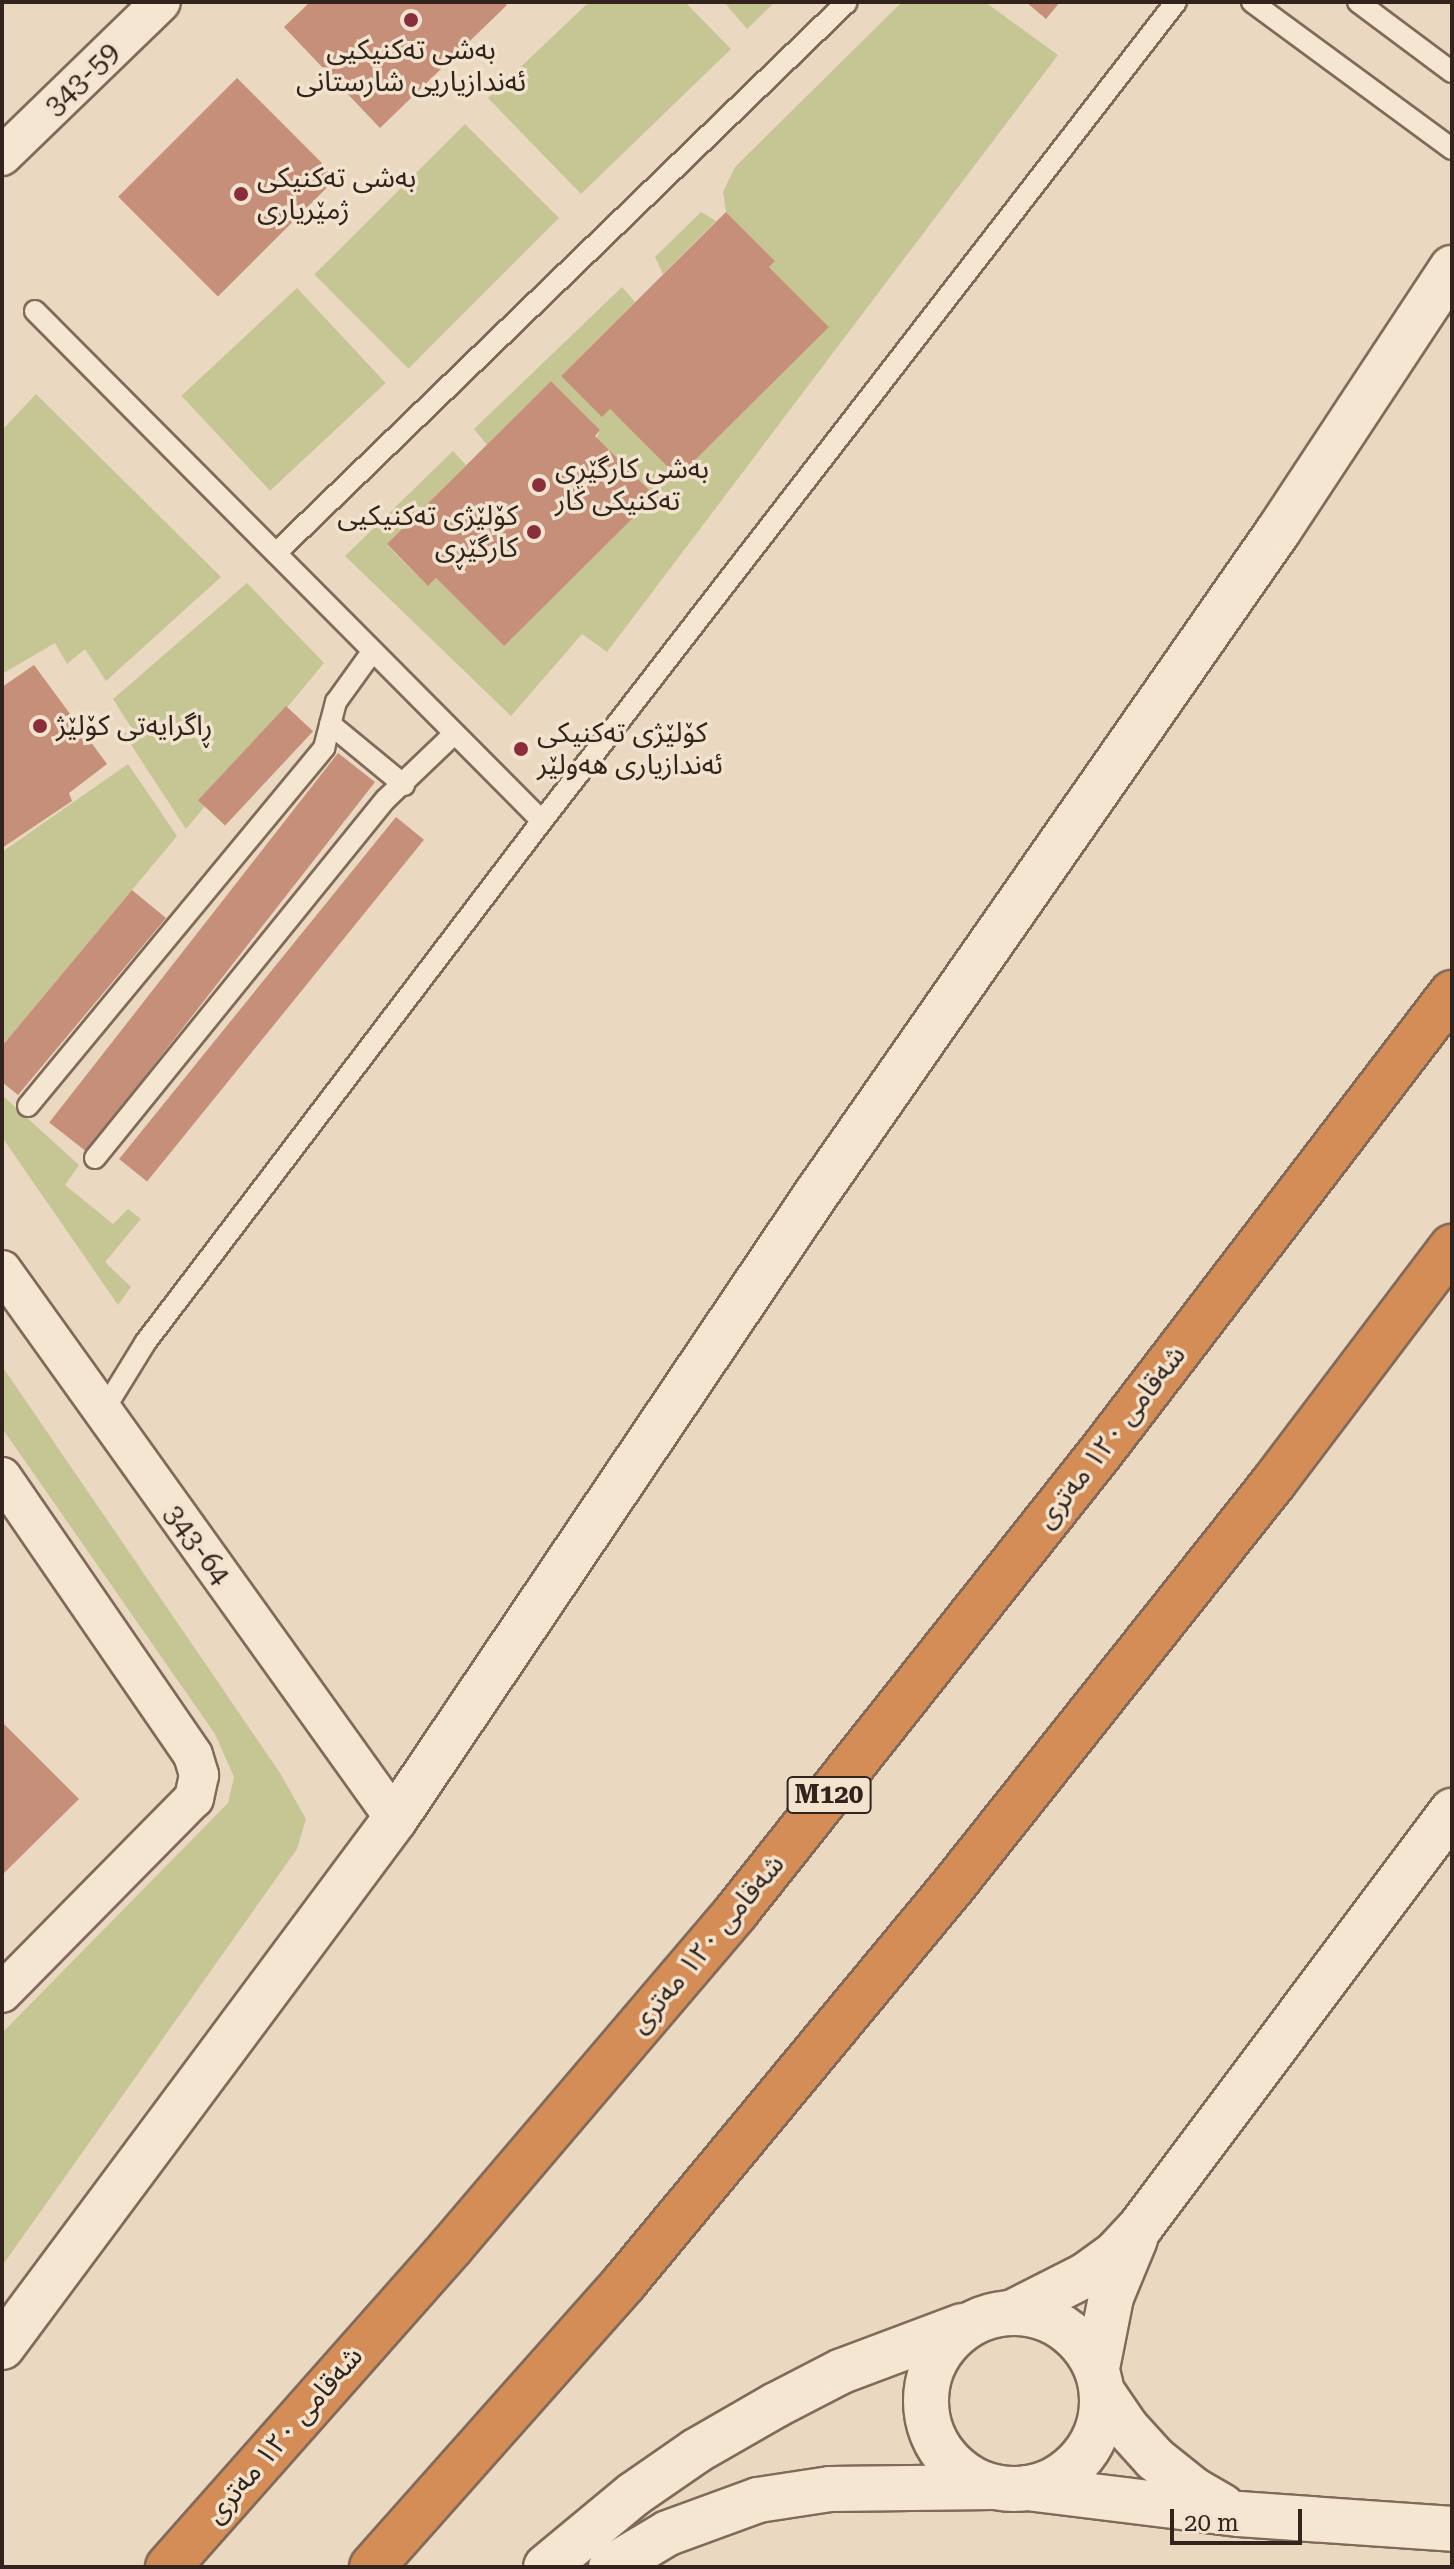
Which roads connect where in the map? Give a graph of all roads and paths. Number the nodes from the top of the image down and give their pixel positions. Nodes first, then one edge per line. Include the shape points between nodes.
1 (161, 2) edge
2 (847, 2) edge
3 (1176, 2) edge
4 (1252, 2) edge
5 (1358, 2) edge
6 (1452, 72) edge
7 (1452, 149) edge
8 (2, 156) edge
9 (1452, 268) edge
10 (35, 311) dead end
11 (276, 553) junction
12 (372, 652) junction
13 (330, 724) junction
14 (454, 734) junction
15 (404, 785) junction
16 (542, 821) junction
17 (1452, 993) edge
18 (28, 1106) dead end
19 (95, 1158) dead end
20 (1452, 1247) edge
21 (2, 1270) edge
22 (102, 1413) junction
23 (2, 1477) edge
24 (1452, 1811) edge
25 (395, 1819) junction
26 (2, 1993) edge
27 (1141, 2226) junction
28 (997, 2315) junction
29 (2, 2347) edge
30 (1100, 2380) junction
31 (1013, 2488) junction
32 (1239, 2514) junction
33 (1452, 2529) edge
34 (168, 2567) edge
35 (372, 2567) edge
36 (546, 2567) edge
37 (611, 2567) edge

1 - 8 street, 343-59
2 - 11 lane
3 - 16 lane
4 - 7 lane
5 - 6 lane
9 - 25 street via 1279,530 817,1193
10 - 11 lane
11 - 12 lane
12 - 13 lane via 336,702
12 - 14 lane
13 - 15 lane
13 - 18 lane via 324,748
14 - 15 lane
14 - 16 lane
15 - 19 lane via 386,799
16 - 22 lane via 145,1343
17 - 34 highway, شەقامی ١٢٠ مەتری / M120 via 1101,1452 736,1912 451,2247
20 - 35 highway via 1274,1482 953,1886 624,2283
21 - 22 street, 343-64
22 - 25 street, 343-64
23 - 26 street via 193,1755 199,1775 194,1798
24 - 27 street
25 - 29 street
27 - 28 street via 1086,2275
27 - 30 street via 1111,2297
28 - 30 street via 1039,2316 1063,2327 1083,2344
28 - 31 street via 959,2332 940,2354 929,2380 927,2408 934,2436 949,2460 972,2478
28 - 36 street via 842,2371 762,2412 634,2494
30 - 31 street via 1101,2419 1084,2455 1064,2473
30 - 32 street via 1126,2427 1155,2459 1194,2490
31 - 32 street
31 - 37 street via 830,2489 758,2500 668,2533
32 - 33 street

